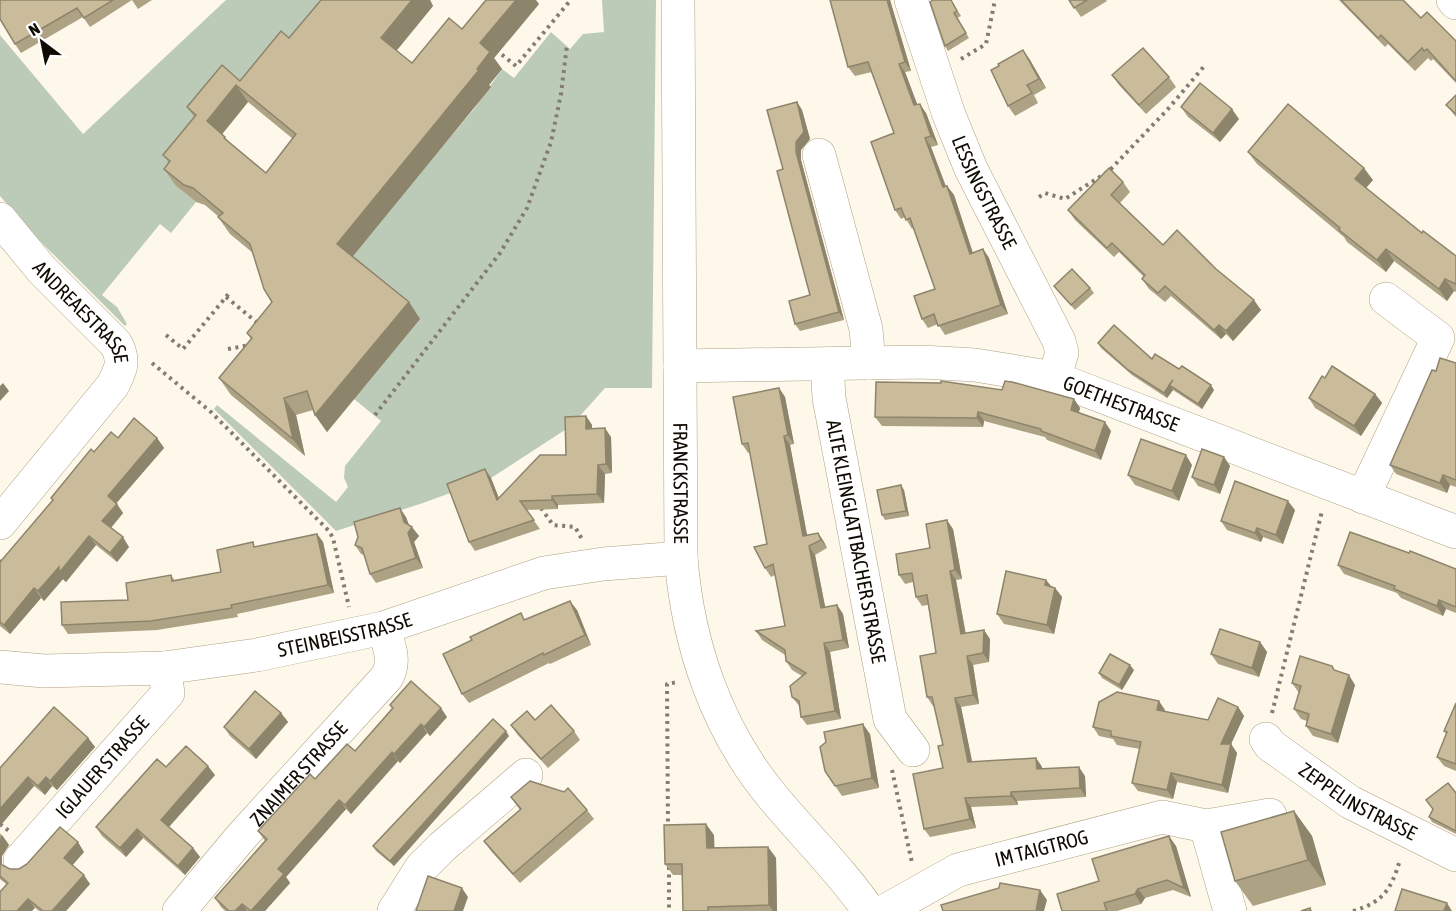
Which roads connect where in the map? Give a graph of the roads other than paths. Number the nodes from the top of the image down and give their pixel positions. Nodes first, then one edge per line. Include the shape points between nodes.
1 (678, 0) edge
2 (911, 0) edge
3 (819, 154) dead end
4 (0, 219) edge
5 (1386, 299) dead end
6 (869, 363) junction
7 (827, 364) junction
8 (680, 366) junction
9 (1054, 378) junction
10 (1363, 497) junction
11 (0, 523) edge
12 (1456, 532) edge
13 (681, 558) junction
14 (383, 628) junction
15 (0, 667) edge
16 (164, 668) junction
17 (1266, 739) road end
18 (902, 759) road end
19 (526, 775) dead end
20 (1270, 815) edge
21 (1206, 826) junction
22 (1456, 855) edge
23 (20, 860) dead end
24 (178, 911) edge
25 (394, 911) edge
26 (868, 911) edge
27 (885, 911) edge
28 (1230, 911) edge

1 - 8 street, FRANCKSTRASSE
2 - 9 street, LESSINGSTRASSE via 934,73 972,169 1059,341 1062,353
3 - 6 street via 866,329
4 - 11 street, ANDREAESTRASSE via 122,355 121,370 113,385
5 - 10 street via 1438,338
6 - 7 street, GOETHESTRASSE
6 - 9 street, GOETHESTRASSE via 975,365
7 - 8 street, GOETHESTRASSE
7 - 18 street, ALTE KLEINGLATTBACHER STRASSE via 829,398 890,719
8 - 13 street, FRANCKSTRASSE
9 - 10 street, GOETHESTRASSE
10 - 12 street, GOETHESTRASSE
13 - 14 street, STEINBEISSTRASSE via 544,573
13 - 26 street, FRANCKSTRASSE via 693,639 724,722 771,795 853,888
14 - 16 street, STEINBEISSTRASSE via 257,656
14 - 24 street, ZNAIMER STRASSE via 392,658 387,677
15 - 16 street, STEINBEISSTRASSE via 44,671
16 - 23 street, IGLAUER STRASSE via 168,693
17 - 22 street, ZEPPELINSTRASSE via 1350,802
19 - 25 street via 428,861
20 - 21 street, IM TAIGTROG
21 - 27 street, IM TAIGTROG via 1162,817 958,870
21 - 28 street

